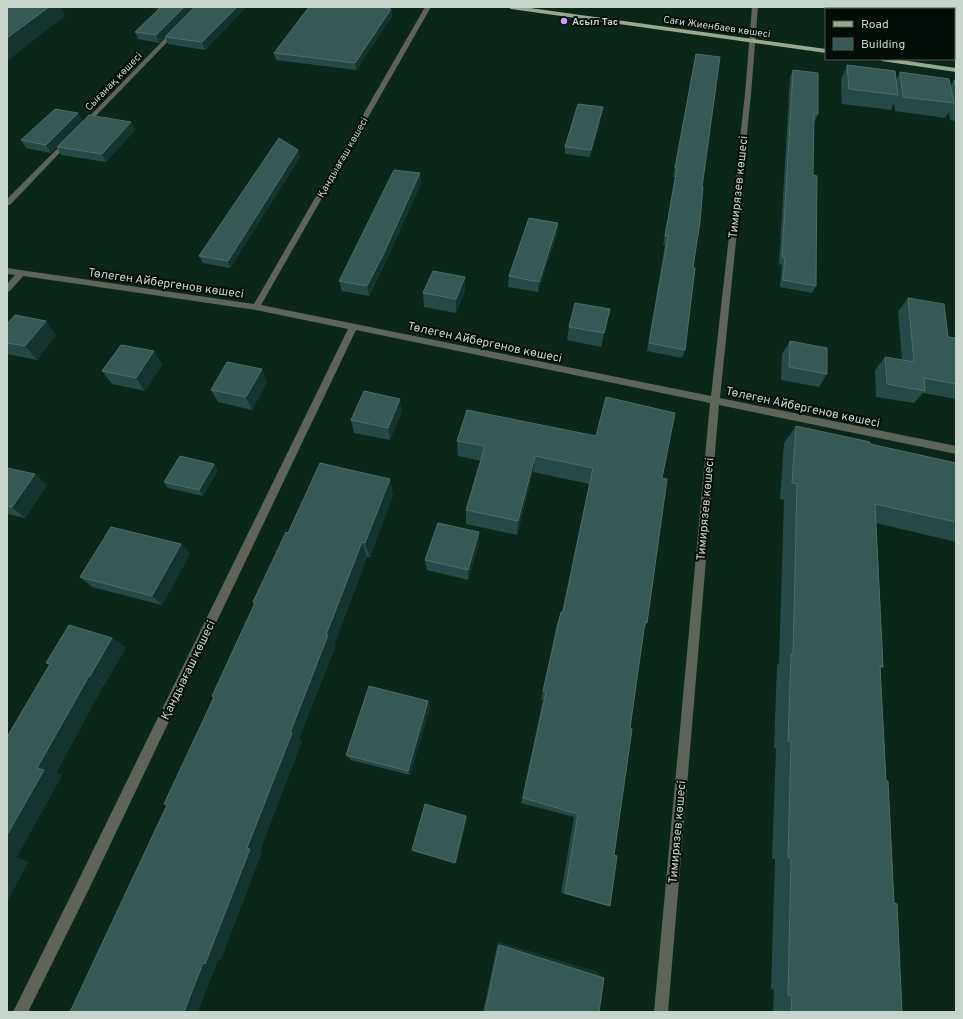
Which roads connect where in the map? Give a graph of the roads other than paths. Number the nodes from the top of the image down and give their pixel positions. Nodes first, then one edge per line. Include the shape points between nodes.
1 (428, 7) edge
2 (511, 7) edge
3 (755, 7) edge
4 (183, 24) edge
5 (753, 41) junction
6 (825, 51) edge
7 (889, 60) edge
8 (956, 70) edge
9 (78, 130) edge
10 (73, 136) edge
11 (7, 203) edge
12 (7, 271) edge
13 (20, 274) junction
14 (7, 289) edge
15 (256, 308) junction
16 (353, 327) junction
17 (715, 401) junction
18 (956, 450) edge
19 (20, 1012) edge
20 (661, 1012) edge

1 - 15 street, Қандыағаш көшесі
2 - 5 main road, Сағи Жиенбаев көшесі
3 - 5 street, Тимирязев көшесі
4 - 9 street, Сығанақ көшесі
5 - 6 main road, Сағи Жиенбаев көшесі
5 - 17 street, Тимирязев көшесі
7 - 8 main road
10 - 11 street
12 - 13 street, Төлеген Айбергенов көшесі
13 - 14 street
13 - 15 street, Төлеген Айбергенов көшесі
15 - 16 street, Төлеген Айбергенов көшесі
16 - 17 street, Төлеген Айбергенов көшесі
16 - 19 street, Қандыағаш көшесі
17 - 18 street, Төлеген Айбергенов көшесі
17 - 20 street, Тимирязев көшесі

